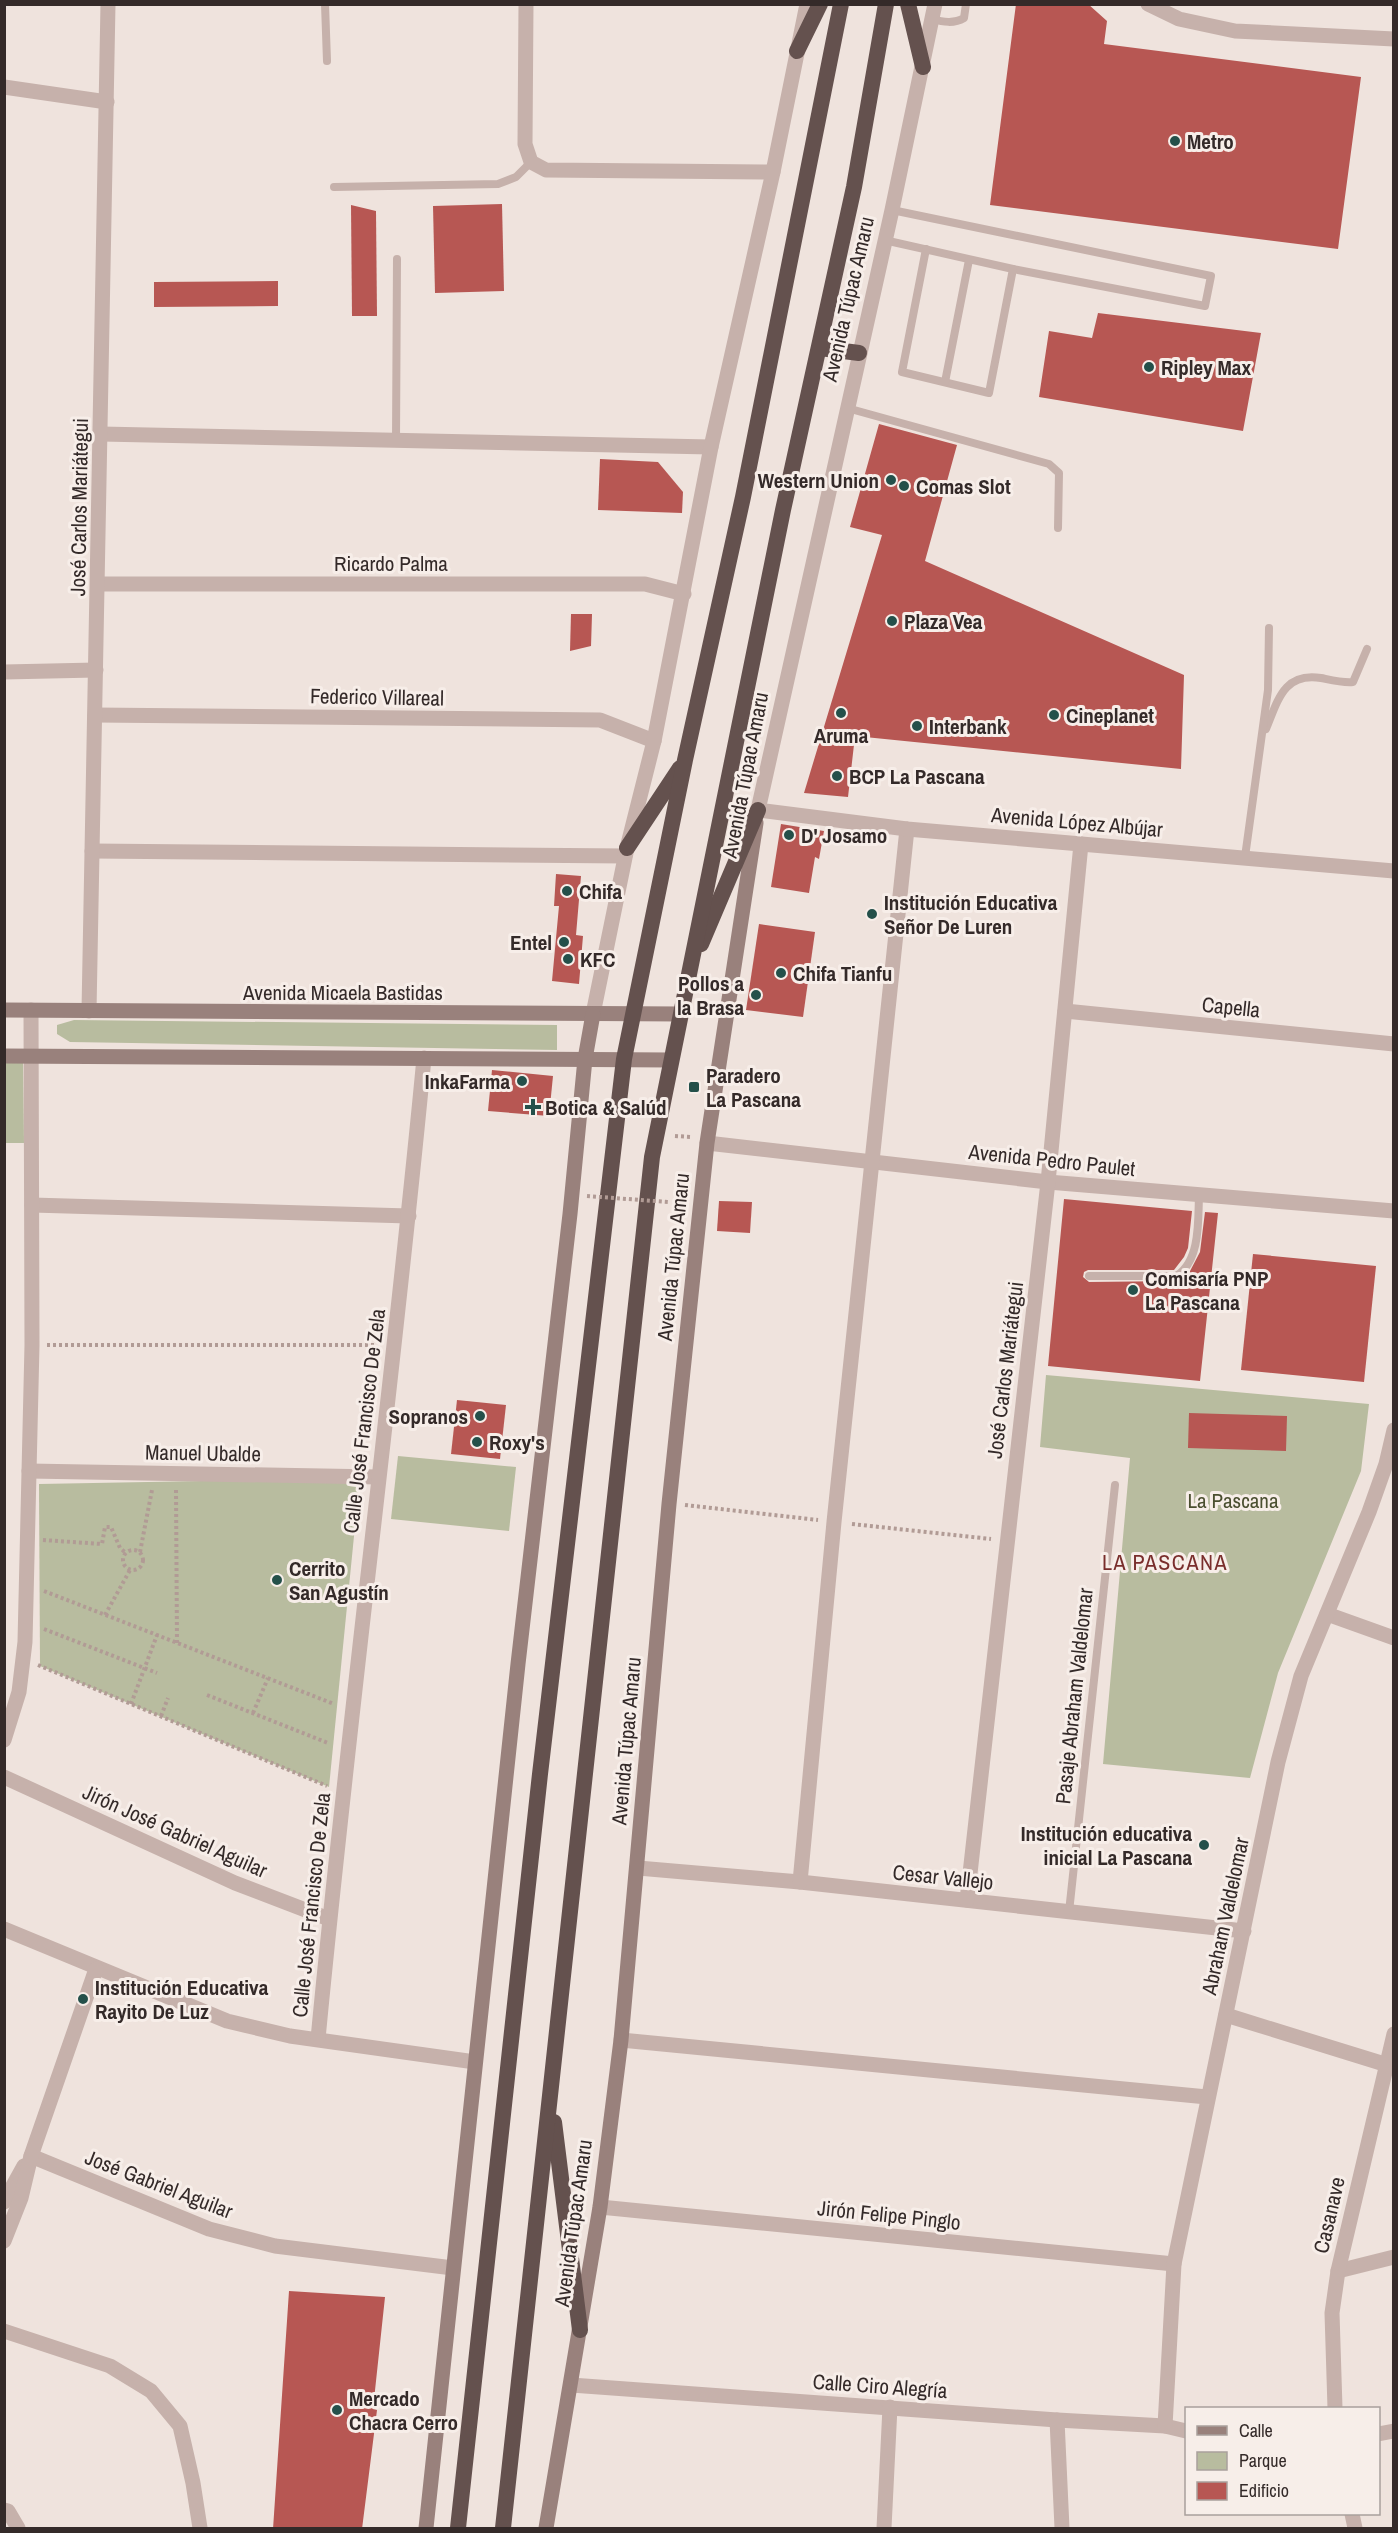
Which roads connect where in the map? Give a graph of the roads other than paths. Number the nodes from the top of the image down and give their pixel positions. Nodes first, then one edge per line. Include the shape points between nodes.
1 (108, 4) edge
2 (325, 4) edge
3 (526, 4) edge
4 (807, 4) edge
5 (820, 4) edge
6 (841, 4) edge
7 (885, 4) edge
8 (908, 4) edge
9 (966, 4) edge
10 (1148, 4) edge
11 (933, 12) edge
12 (1394, 39) edge
13 (797, 51) junction
14 (327, 61) dead end
15 (923, 66) junction
16 (4, 87) edge
17 (107, 102) junction
18 (531, 162) junction
19 (773, 172) junction
20 (334, 187) dead end
21 (892, 210) junction
22 (884, 240) junction
23 (926, 249) junction
24 (397, 259) dead end
25 (969, 260) junction
26 (1013, 269) junction
27 (820, 348) junction
28 (859, 353) junction
29 (945, 382) junction
30 (846, 408) junction
31 (101, 434) junction
32 (396, 440) junction
33 (711, 447) junction
34 (1058, 528) dead end
35 (98, 584) junction
36 (684, 594) junction
37 (1269, 628) dead end
38 (1367, 649) dead end
39 (96, 670) junction
40 (4, 672) edge
41 (95, 715) junction
42 (654, 741) junction
43 (1261, 741) junction
44 (685, 760) junction
45 (758, 810) junction
46 (907, 829) junction
47 (1081, 844) junction
48 (92, 851) junction
49 (626, 852) junction
50 (1245, 857) junction
51 (1394, 871) edge
52 (687, 978) junction
53 (4, 1010) edge
54 (31, 1010) junction
55 (89, 1011) junction
56 (1065, 1011) junction
57 (593, 1014) junction
58 (631, 1014) junction
59 (681, 1014) junction
60 (1394, 1044) edge
61 (4, 1056) edge
62 (31, 1056) junction
63 (424, 1058) junction
64 (585, 1059) junction
65 (624, 1059) junction
66 (671, 1060) junction
67 (707, 1143) junction
68 (873, 1162) junction
69 (1048, 1182) junction
70 (1199, 1194) junction
71 (32, 1205) junction
72 (1394, 1211) edge
73 (409, 1216) junction
74 (1089, 1276) dead end
75 (1394, 1430) edge
76 (29, 1471) junction
77 (378, 1477) junction
78 (1115, 1485) dead end
79 (1328, 1614) junction
80 (1394, 1638) edge
81 (4, 1740) edge
82 (4, 1777) edge
83 (638, 1868) junction
84 (800, 1882) junction
85 (968, 1900) junction
86 (1069, 1912) junction
87 (329, 1919) junction
88 (4, 1929) edge
89 (1244, 1931) junction
90 (96, 1968) junction
91 (1226, 2015) junction
92 (1394, 2034) edge
93 (318, 2039) junction
94 (621, 2040) junction
95 (475, 2062) junction
96 (1390, 2066) edge
97 (551, 2093) junction
98 (1207, 2097) junction
99 (31, 2156) junction
100 (4, 2202) edge
101 (600, 2207) junction
102 (4, 2241) edge
103 (1394, 2258) edge
104 (1174, 2265) junction
105 (453, 2268) junction
106 (1338, 2271) junction
107 (580, 2330) junction
108 (4, 2331) edge
109 (571, 2385) junction
110 (890, 2407) junction
111 (1335, 2407) edge
112 (1057, 2420) junction
113 (1165, 2426) junction
114 (1185, 2431) edge
115 (4, 2510) edge
116 (18, 2529) edge
117 (200, 2529) edge
118 (426, 2529) edge
119 (458, 2529) edge
120 (503, 2529) edge
121 (546, 2529) edge
122 (884, 2529) edge
123 (1062, 2529) edge

1 - 17 street, José Carlos Mariátegui
2 - 14 lane
3 - 18 street via 525,144
4 - 13 street
5 - 13 highway
6 - 44 highway via 743,497
7 - 27 highway, Avenida Túpac Amaru via 854,187
8 - 15 highway
9 - 11 lane via 964,18 956,22
10 - 12 street via 1179,19 1235,31
11 - 15 street, Avenida Túpac Amaru
13 - 19 street
15 - 21 street, Avenida Túpac Amaru
16 - 17 street
17 - 31 street, José Carlos Mariátegui
18 - 19 street via 546,170
18 - 20 lane via 516,177 498,184
19 - 33 street
21 - 22 street, Avenida Túpac Amaru
21 - 26 lane via 1212,276 1205,306
22 - 23 lane
22 - 28 street, Avenida Túpac Amaru
23 - 25 lane
23 - 29 lane via 902,372
24 - 32 lane
25 - 26 lane
25 - 29 lane
26 - 29 lane via 989,393
27 - 28 highway
27 - 52 highway, Avenida Túpac Amaru
28 - 30 street, Avenida Túpac Amaru
30 - 34 lane via 1049,464 1059,474
30 - 45 street, Avenida Túpac Amaru
31 - 32 street
31 - 35 street, José Carlos Mariátegui
32 - 33 street
33 - 36 street
35 - 36 street, Ricardo Palma via 645,584
35 - 39 street, José Carlos Mariátegui
36 - 42 street
37 - 43 lane via 1268,690
38 - 43 lane via 1353,682 1306,676 1286,686
39 - 40 street
39 - 41 street, José Carlos Mariátegui
41 - 42 street, Federico Villareal via 600,720
41 - 48 street, José Carlos Mariátegui
42 - 49 street
43 - 50 lane
44 - 49 highway
44 - 58 highway
45 - 46 street, Avenida López Albújar
45 - 52 highway
45 - 67 main road, Avenida Túpac Amaru
46 - 47 street, Avenida López Albújar
46 - 68 street
47 - 50 street, Avenida López Albújar
47 - 56 street, José Carlos Mariátegui
48 - 49 street
48 - 55 street, José Carlos Mariátegui
49 - 57 street
50 - 51 street, Avenida López Albújar
52 - 59 highway, Avenida Túpac Amaru
53 - 54 main road, Avenida Micaela Bastidas
54 - 55 main road, Avenida Micaela Bastidas
54 - 62 street
55 - 57 main road, Avenida Micaela Bastidas
56 - 60 street, Capella
56 - 69 street, José Carlos Mariátegui
57 - 58 main road, Avenida Micaela Bastidas
57 - 64 main road
58 - 59 main road, Avenida Micaela Bastidas
58 - 65 highway
59 - 66 highway, Avenida Túpac Amaru
61 - 62 main road
62 - 63 main road
62 - 71 street
63 - 64 main road
63 - 73 street, Calle José Francisco De Zela
64 - 65 main road
64 - 95 main road
65 - 66 main road
65 - 119 highway
66 - 97 highway, Avenida Túpac Amaru via 652,1157
67 - 68 street, Avenida Pedro Paulet
67 - 83 main road, Avenida Túpac Amaru via 669,1504
68 - 69 street, Avenida Pedro Paulet
68 - 84 street
69 - 70 street, Avenida Pedro Paulet
69 - 85 street, José Carlos Mariátegui
70 - 72 street, Avenida Pedro Paulet
70 - 74 lane via 1195,1243 1183,1272 1176,1276
71 - 73 street
71 - 76 street
73 - 77 street, Calle José Francisco De Zela
75 - 79 street, Abraham Valdelomar via 1369,1512
76 - 77 street, Manuel Ubalde
76 - 81 street via 24,1658 20,1692
77 - 87 street, Calle José Francisco De Zela
78 - 86 lane, Pasaje Abraham Valdelomar
79 - 80 street
79 - 89 street, Abraham Valdelomar via 1301,1676 1278,1762
82 - 87 street, Jirón José Gabriel Aguilar via 235,1883
83 - 84 street, Cesar Vallejo
83 - 94 main road, Avenida Túpac Amaru
84 - 85 street, Cesar Vallejo
85 - 86 street, Cesar Vallejo
86 - 89 street, Cesar Vallejo
87 - 93 street, Calle José Francisco De Zela
88 - 90 street
89 - 91 street, Abraham Valdelomar
90 - 93 street via 227,2021
90 - 99 street
91 - 96 street
91 - 98 street, Abraham Valdelomar
92 - 96 street, Casanave
93 - 95 street
94 - 98 street
94 - 101 main road, Avenida Túpac Amaru
95 - 105 main road
96 - 106 street, Casanave
97 - 107 highway
97 - 120 highway, Avenida Túpac Amaru
98 - 104 street, Abraham Valdelomar
99 - 100 street
99 - 102 street via 21,2198
99 - 105 street, José Gabriel Aguilar via 208,2229 275,2246
101 - 104 street, Jirón Felipe Pinglo
101 - 107 main road, Avenida Túpac Amaru
103 - 106 street
104 - 113 street, Abraham Valdelomar
105 - 118 main road
106 - 111 street, Casanave via 1332,2313
107 - 109 main road, Avenida Túpac Amaru
108 - 117 street via 110,2366 151,2391 180,2426
109 - 110 street, Calle Ciro Alegría
109 - 121 main road, Avenida Túpac Amaru
110 - 112 street, Calle Ciro Alegría
110 - 122 street
112 - 113 street, Calle Ciro Alegría
112 - 123 street
113 - 114 street, Calle Ciro Alegría
115 - 116 street

